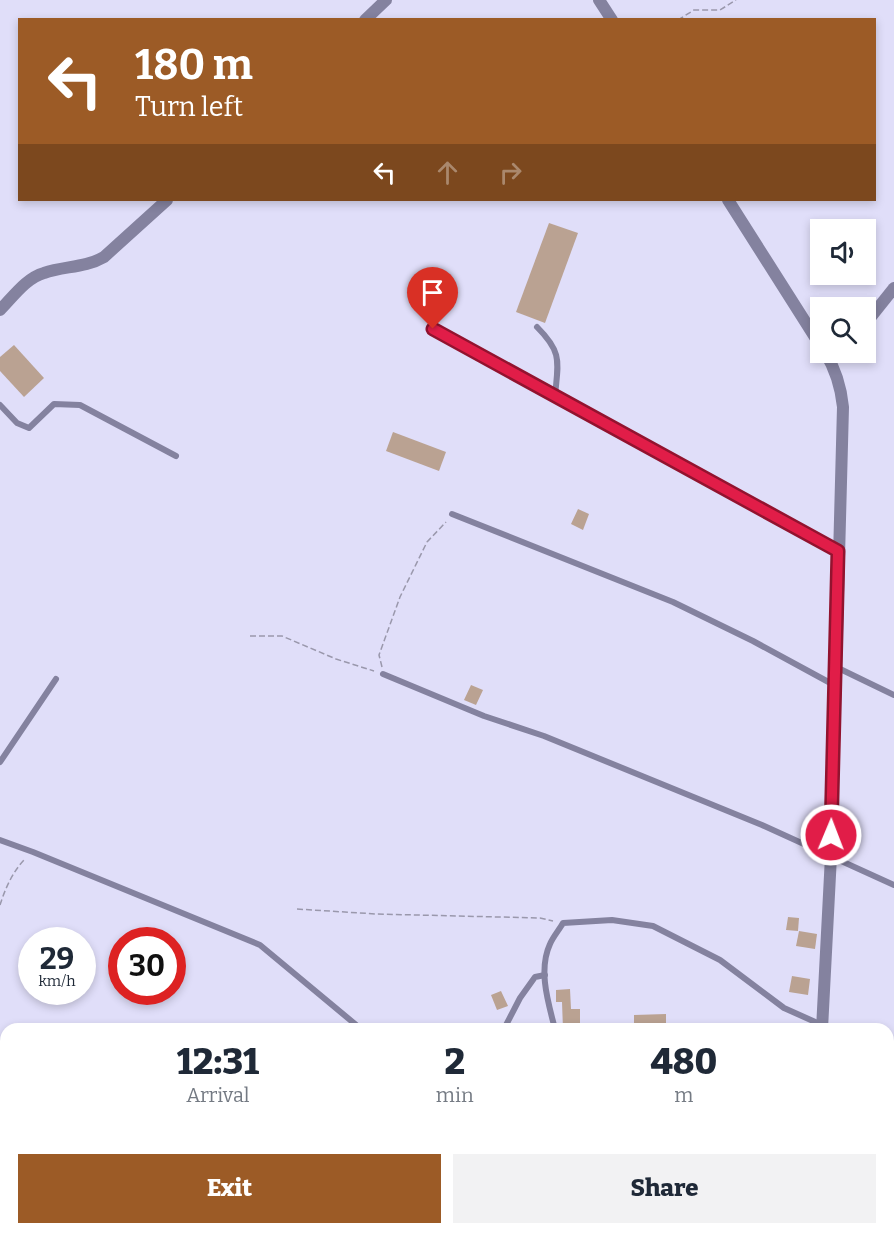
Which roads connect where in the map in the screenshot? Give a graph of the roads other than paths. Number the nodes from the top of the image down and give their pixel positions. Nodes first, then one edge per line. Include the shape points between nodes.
1 (386, 0) edge
2 (599, 0) edge
3 (367, 18) edge
4 (611, 18) edge
5 (166, 201) edge
6 (729, 201) edge
7 (894, 288) edge
8 (0, 310) edge
9 (876, 310) edge
10 (537, 327) dead end
11 (433, 329) dead end
12 (810, 329) edge
13 (833, 364) edge
14 (555, 396) junction
15 (0, 405) edge
16 (176, 456) dead end
17 (452, 514) road end
18 (838, 551) junction
19 (835, 667) junction
20 (383, 674) road end
21 (56, 679) dead end
22 (834, 685) junction
23 (894, 695) edge
24 (0, 762) edge
25 (0, 840) edge
26 (831, 856) junction
27 (894, 885) edge
28 (545, 975) junction
29 (354, 1023) edge
30 (507, 1023) edge
31 (554, 1023) edge
32 (814, 1023) edge
33 (822, 1023) edge

1 - 3 street
2 - 4 street
5 - 8 street via 104,257 31,279
6 - 12 street
7 - 9 street
10 - 14 lane via 558,357
11 - 14 lane
13 - 18 street via 843,407
14 - 18 lane
15 - 16 lane via 17,423 29,428 54,404 80,405
17 - 22 lane via 673,602
18 - 19 street
19 - 22 street
19 - 23 lane
20 - 26 lane via 544,736
21 - 24 lane
22 - 26 street
25 - 29 lane via 260,945
26 - 27 lane
26 - 33 street
28 - 30 lane via 535,977
28 - 31 lane
28 - 32 lane via 550,944 563,923 612,920 653,926 720,960 784,1008

